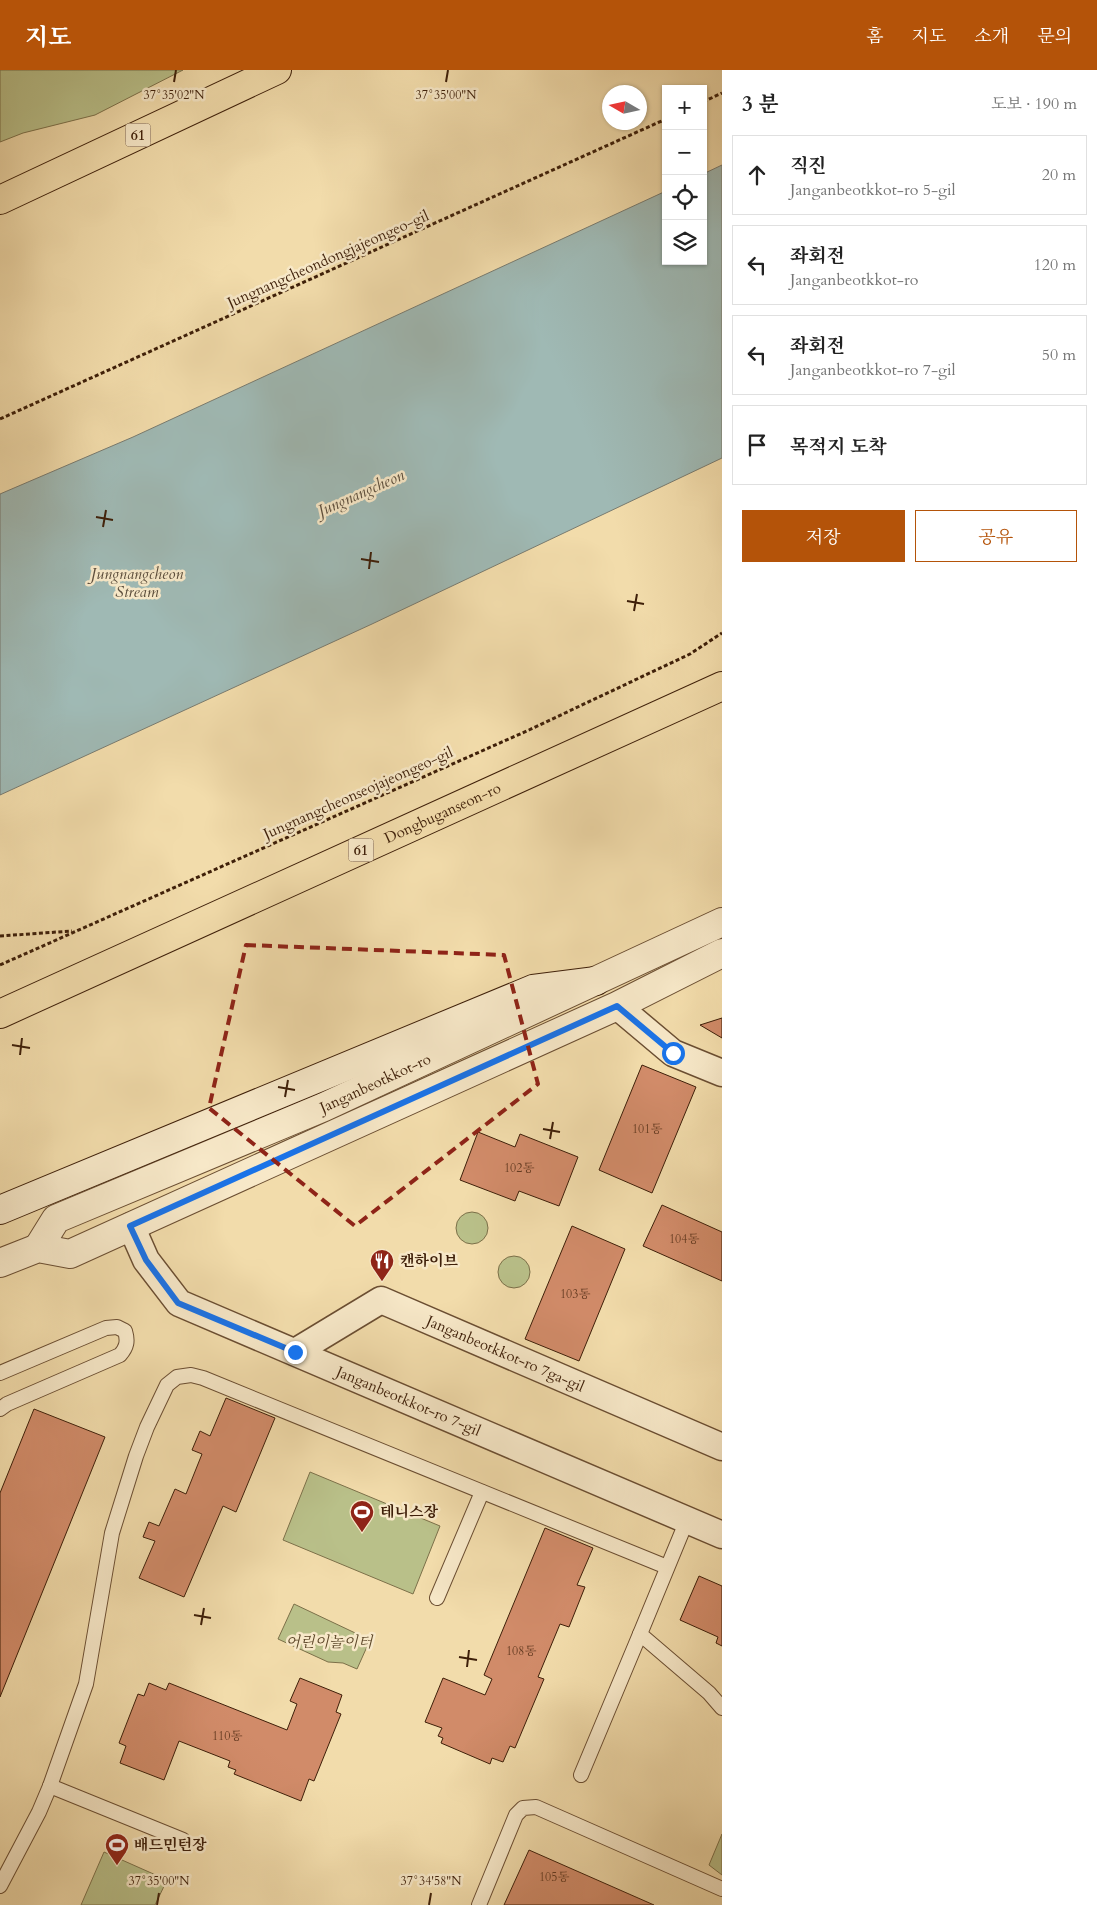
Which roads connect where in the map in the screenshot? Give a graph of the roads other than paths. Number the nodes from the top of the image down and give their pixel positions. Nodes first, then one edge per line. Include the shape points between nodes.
1 (277, 70) edge
2 (0, 200) edge
3 (722, 686) edge
4 (722, 692) edge
5 (688, 702) junction
6 (722, 922) edge
7 (722, 953) edge
8 (596, 981) junction
9 (617, 1006) junction
10 (0, 1014) edge
11 (722, 1073) edge
12 (0, 1210) edge
13 (130, 1226) junction
14 (38, 1248) junction
15 (0, 1263) edge
16 (295, 1352) junction
17 (0, 1373) edge
18 (0, 1409) edge
19 (722, 1446) edge
20 (482, 1492) junction
21 (687, 1520) junction
22 (722, 1535) edge
23 (667, 1567) junction
24 (437, 1598) dead end
25 (640, 1634) junction
26 (722, 1708) edge
27 (581, 1775) dead end
28 (50, 1786) junction
29 (183, 1840) dead end
30 (0, 1886) edge
31 (722, 1889) edge
32 (479, 1905) edge

1 - 2 highway, 61
3 - 5 highway, Dongbuganseon-ro / 61
4 - 5 highway
5 - 10 highway, Dongbuganseon-ro / 61
6 - 8 street, Janganbeotkkot-ro
7 - 9 street, Janganbeotkkot-ro
8 - 12 street via 533,989
8 - 14 street, Janganbeotkkot-ro via 324,1107 56,1219
9 - 11 street via 673,1053
9 - 13 street, Janganbeotkkot-ro
13 - 14 street, Janganbeotkkot-ro via 70,1254
13 - 16 street, Janganbeotkkot-ro 7-gil via 146,1260 178,1303
14 - 15 street
16 - 19 street, Janganbeotkkot-ro 7ga-gil via 381,1300
16 - 21 street, Janganbeotkkot-ro 7-gil
17 - 18 lane via 106,1328 116,1327 125,1331 126,1348 120,1355
20 - 23 lane
20 - 24 lane
20 - 28 lane via 203,1378 177,1377 167,1385 147,1427 119,1507 86,1684
21 - 22 street, Janganbeotkkot-ro 7-gil
21 - 23 lane
23 - 25 lane
25 - 26 lane
25 - 27 lane
28 - 29 lane
28 - 30 lane
31 - 32 lane via 536,1807 524,1808 516,1815

